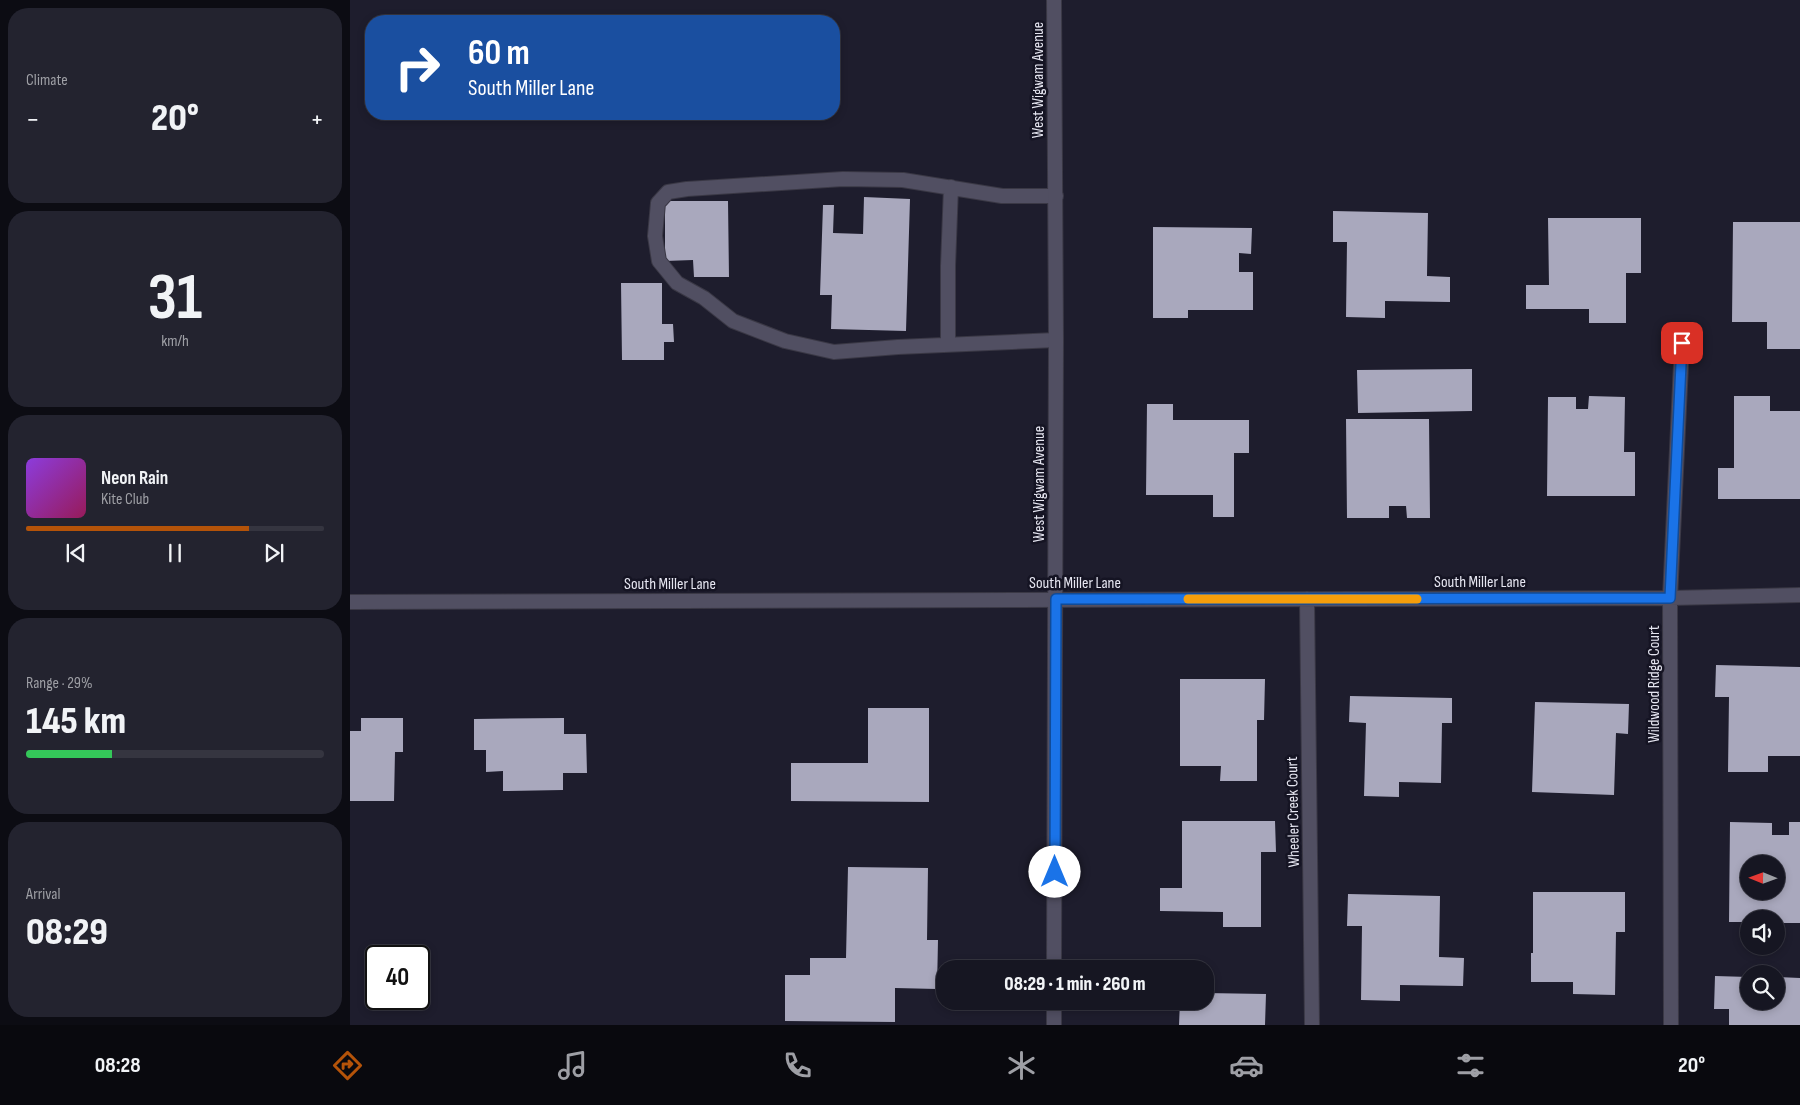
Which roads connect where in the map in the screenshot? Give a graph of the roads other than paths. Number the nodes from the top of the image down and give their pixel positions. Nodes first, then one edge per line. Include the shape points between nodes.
1 (1054, 0) edge
2 (950, 188) junction
3 (1056, 196) junction
4 (1056, 340) junction
5 (1682, 343) dead end
6 (948, 344) junction
7 (1800, 595) edge
8 (1670, 598) junction
9 (1056, 599) junction
10 (1307, 599) junction
11 (350, 602) edge
12 (1054, 960) edge
13 (1054, 1010) edge
14 (1054, 1025) edge
15 (1312, 1025) edge
16 (1671, 1025) edge

1 - 3 street, West Wigwam Avenue
2 - 3 street via 1002,196
2 - 6 street
2 - 6 street via 902,180 843,180 678,190 668,192 658,203 655,236 659,261 676,283 704,298 734,321 785,341 834,352
3 - 4 street, West Wigwam Avenue
4 - 6 street
4 - 9 street, West Wigwam Avenue
5 - 8 street, Wildwood Ridge Court
7 - 8 street, South Miller Lane
8 - 10 street, South Miller Lane
8 - 16 street, Wildwood Ridge Court
9 - 10 street, South Miller Lane
9 - 11 street, South Miller Lane
9 - 12 street, West Wigwam Avenue
10 - 15 street, Wheeler Creek Court
13 - 14 street

